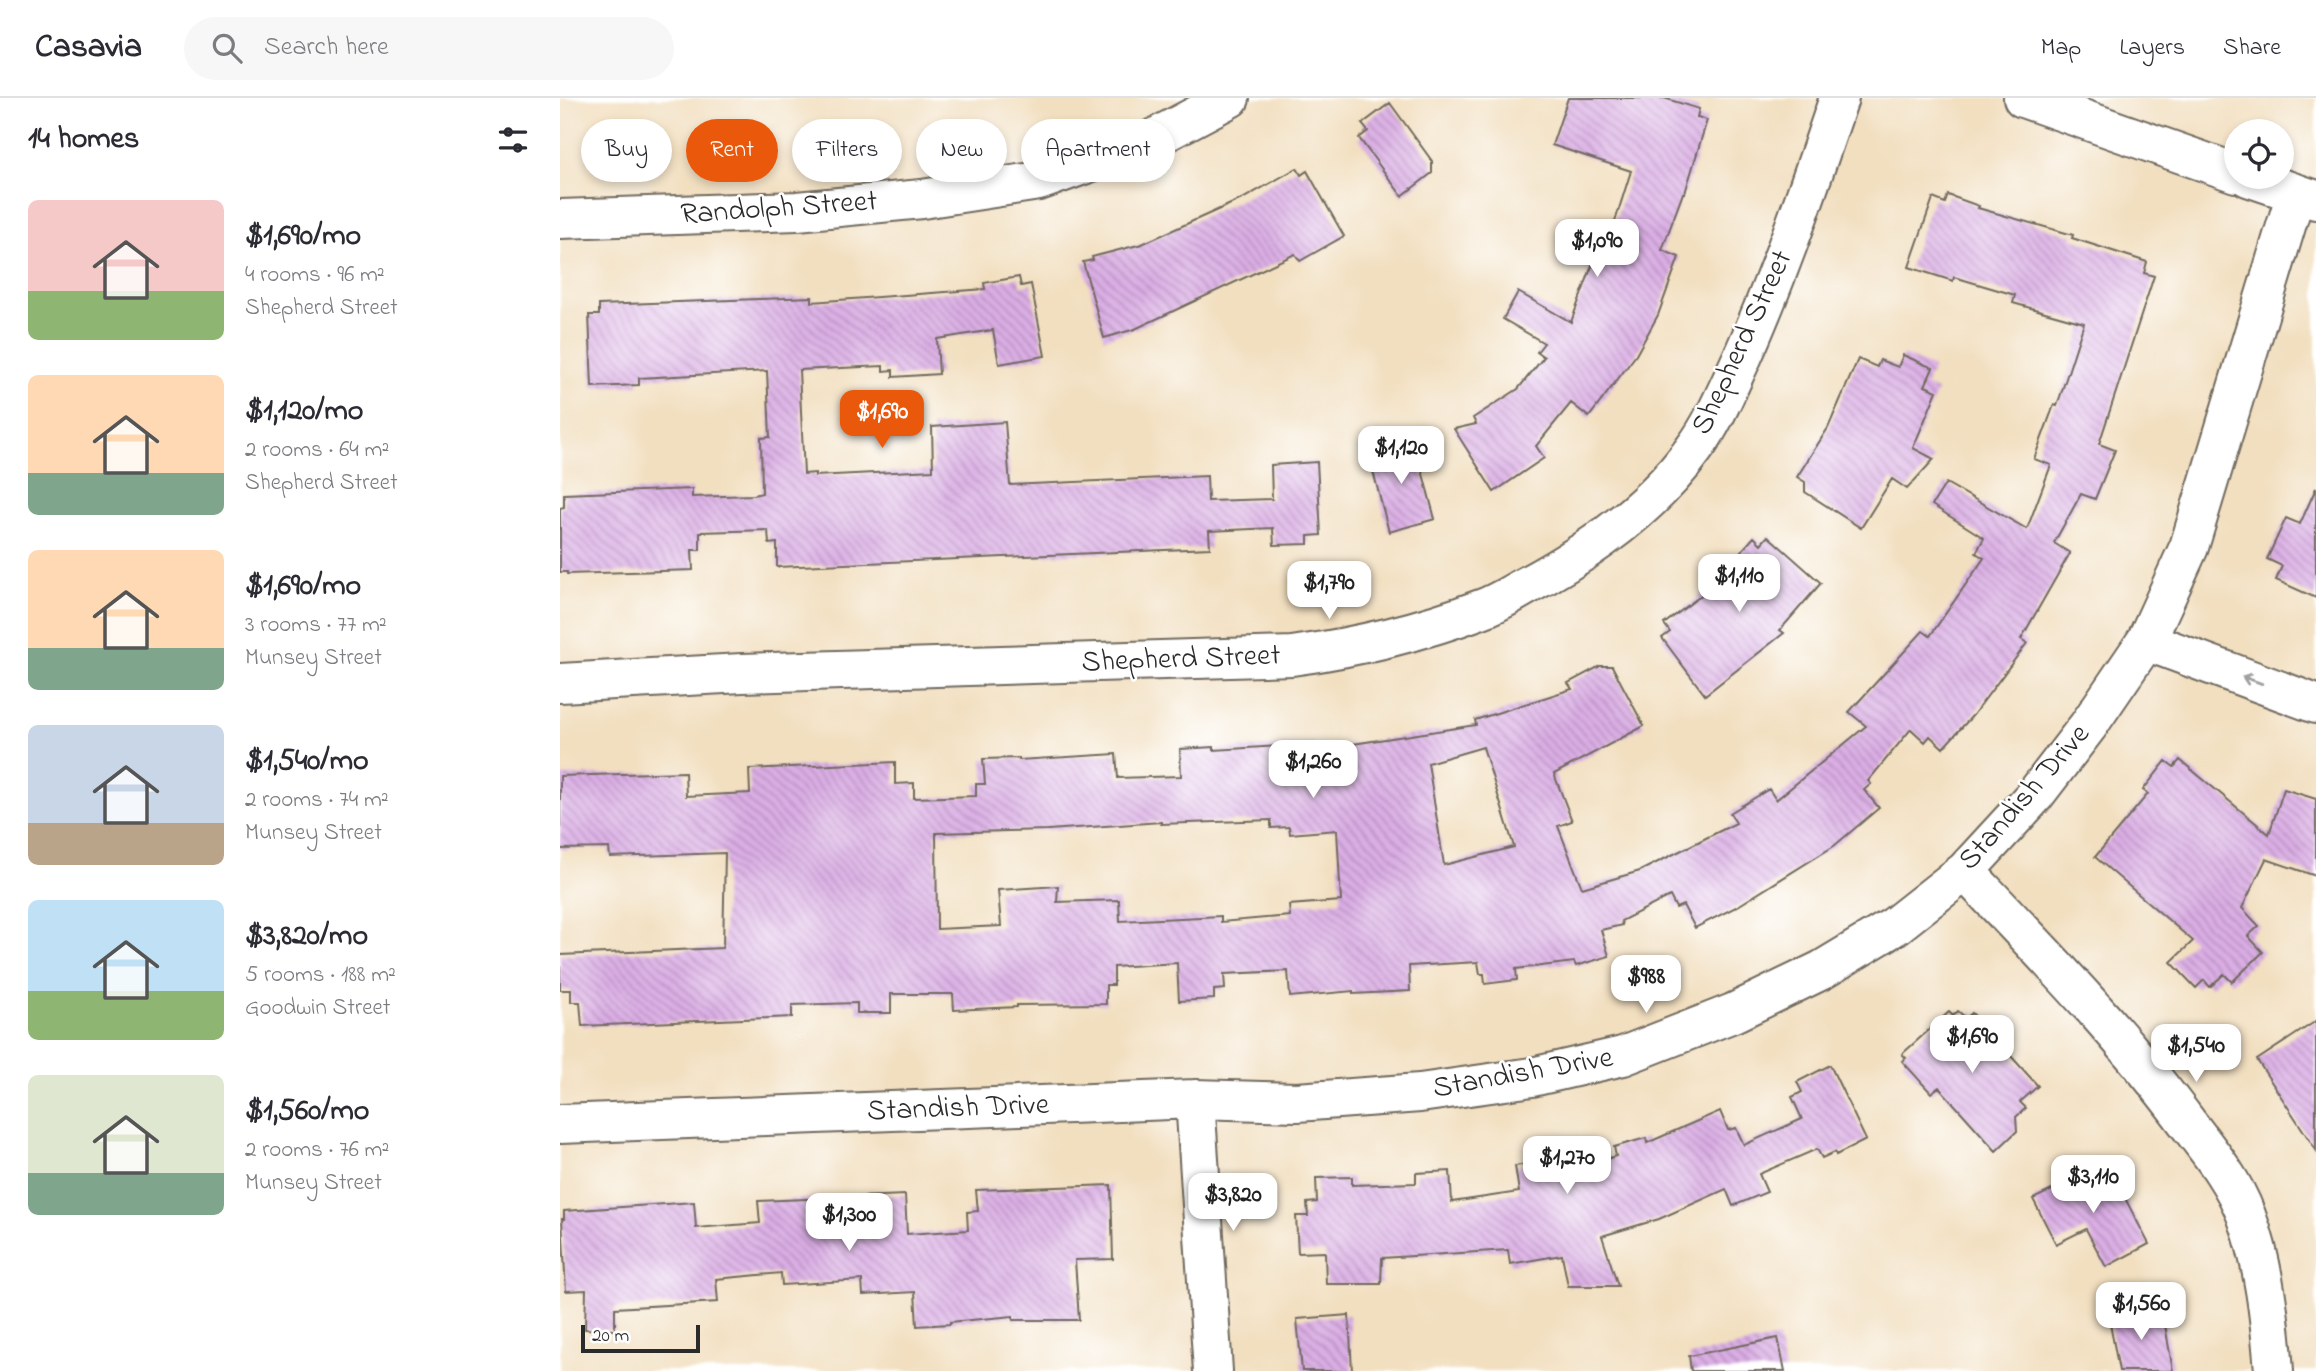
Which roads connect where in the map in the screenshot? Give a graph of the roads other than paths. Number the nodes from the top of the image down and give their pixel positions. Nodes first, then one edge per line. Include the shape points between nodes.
1 (1230, 98) edge
2 (1839, 98) edge
3 (2023, 98) edge
4 (2224, 169) edge
5 (2283, 189) edge
6 (2306, 197) edge
7 (560, 219) edge
8 (2146, 641) junction
9 (560, 683) edge
10 (2316, 704) edge
11 (1965, 871) junction
12 (1195, 1099) junction
13 (560, 1124) edge
14 (1213, 1371) edge
15 (2274, 1371) edge

1 - 7 street, Randolph Street via 1147,142 1039,181 797,211
2 - 9 street, Shepherd Street via 1758,323 1695,449 1641,509 1567,564 1484,608 1351,648 1292,656
3 - 4 street
5 - 6 street
6 - 8 street, Standish Drive via 2189,547
10 -> 8 street
8 - 11 street, Standish Drive via 2035,795
11 - 12 street, Standish Drive via 1895,926 1822,970 1732,1013 1623,1056 1532,1077 1420,1093 1297,1102
11 - 15 street via 2097,1012 2220,1167 2246,1213 2260,1260
12 - 13 street, Standish Drive
12 - 14 street

